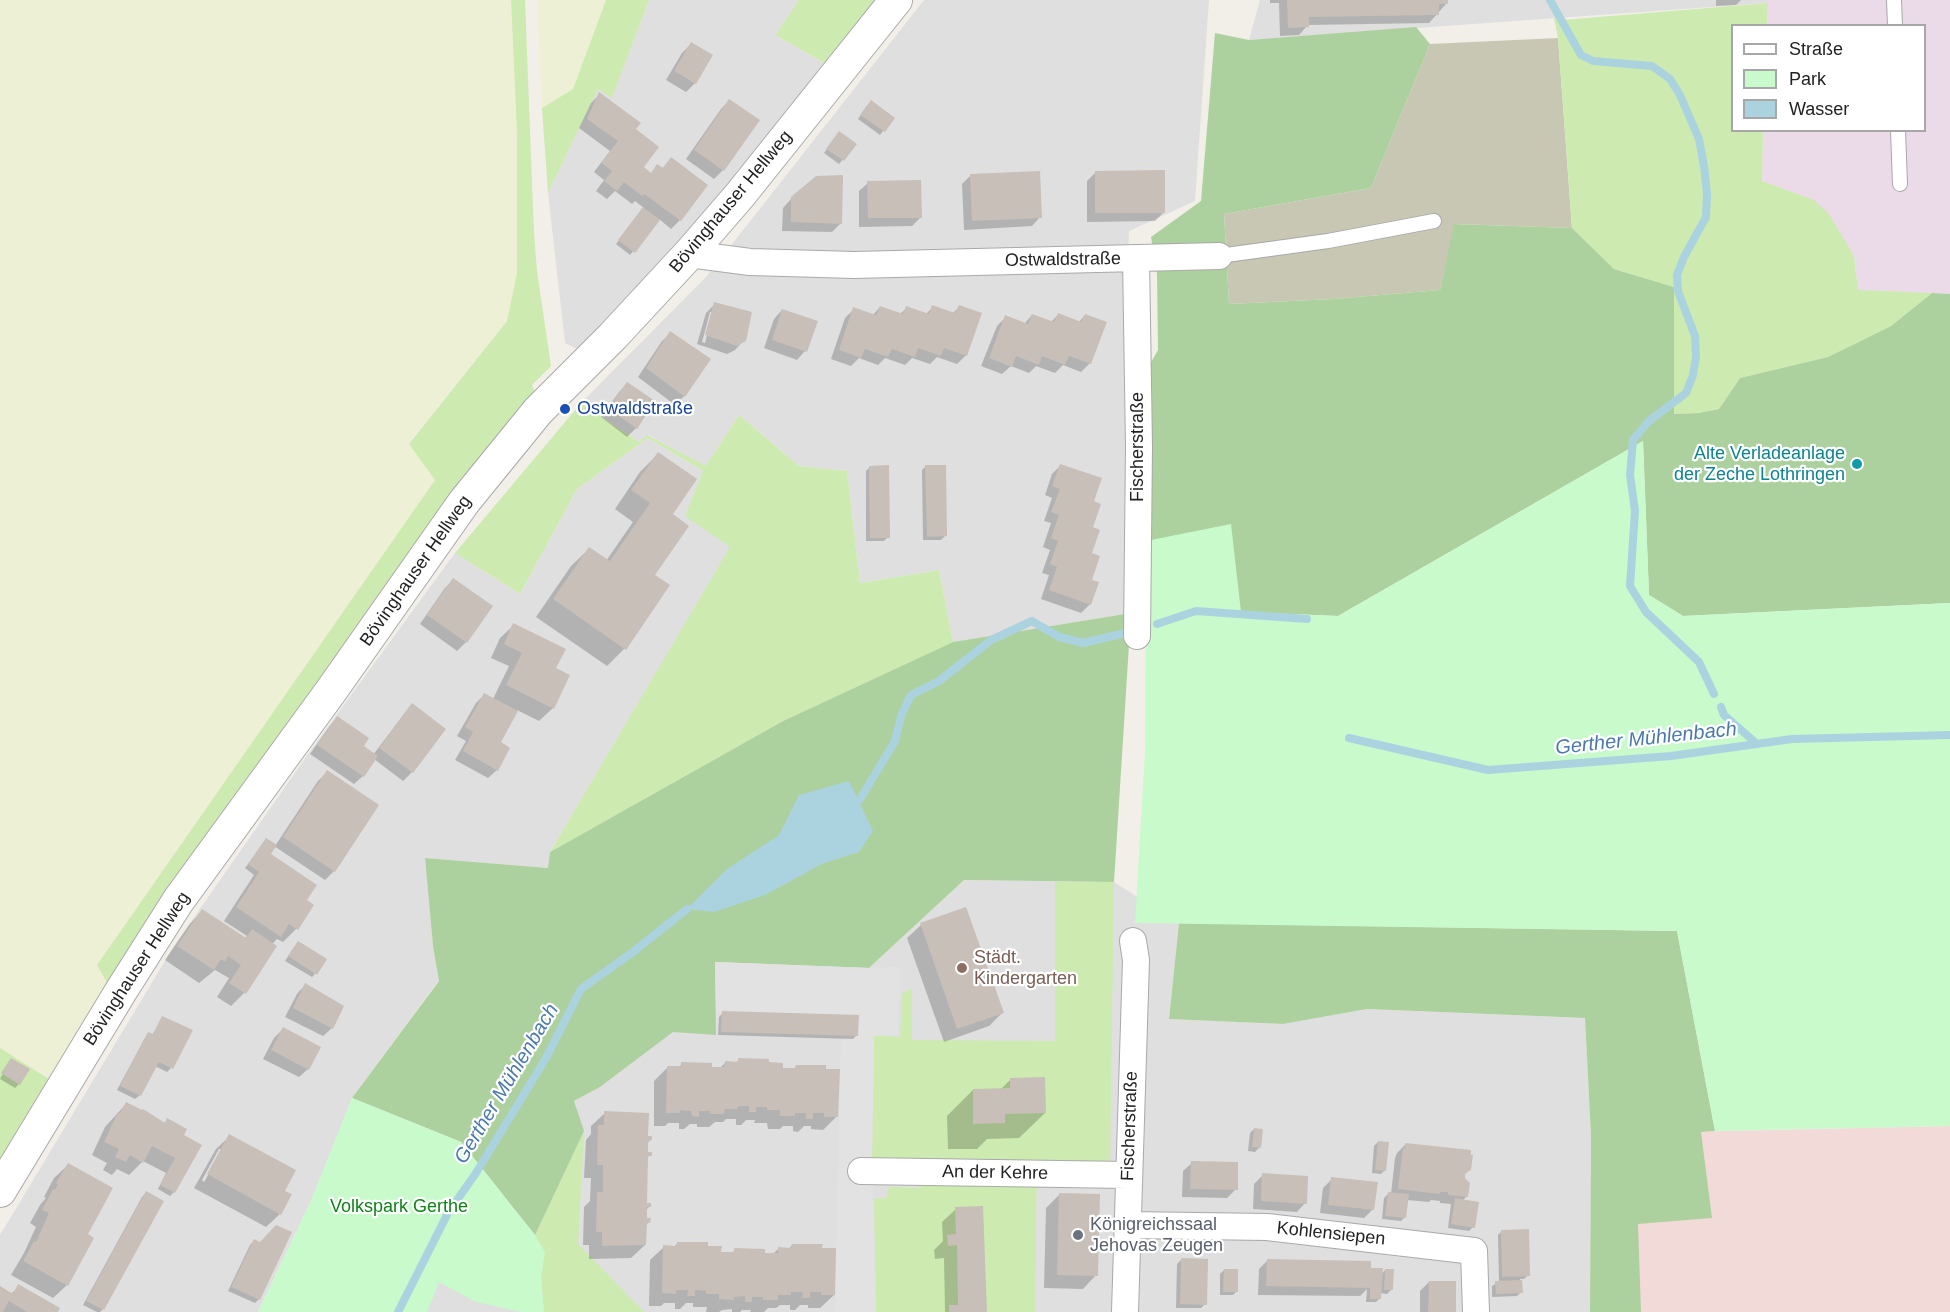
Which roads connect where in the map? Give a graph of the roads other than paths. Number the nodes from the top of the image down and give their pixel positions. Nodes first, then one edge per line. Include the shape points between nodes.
1 (896, 0) edge
2 (1894, 0) edge
3 (1895, 24) edge
4 (1898, 132) edge
5 (1900, 184) dead end
6 (1434, 221) dead end
7 (689, 254) junction
8 (1219, 256) joint
9 (1136, 258) junction
10 (1137, 636) dead end
11 (1133, 941) dead end
12 (861, 1171) dead end
13 (1128, 1175) junction
14 (0, 1191) edge
15 (1127, 1225) junction
16 (1125, 1312) edge
17 (1476, 1312) edge

1 - 7 street, Bövinghauser Hellweg
2 - 3 lane
4 - 5 lane
6 - 8 lane, Ostwaldstraße
7 - 9 street, Ostwaldstraße via 750,262 854,265
7 - 14 street, Bövinghauser Hellweg via 538,411 464,502 178,901
8 - 9 street, Ostwaldstraße
9 - 10 street, Fischerstraße
11 - 13 street, Fischerstraße via 1136,960
12 - 13 street, An der Kehre
13 - 15 street, Fischerstraße
15 - 16 street, Fischerstraße
15 - 17 street, Kohlensiepen via 1267,1227 1474,1251

